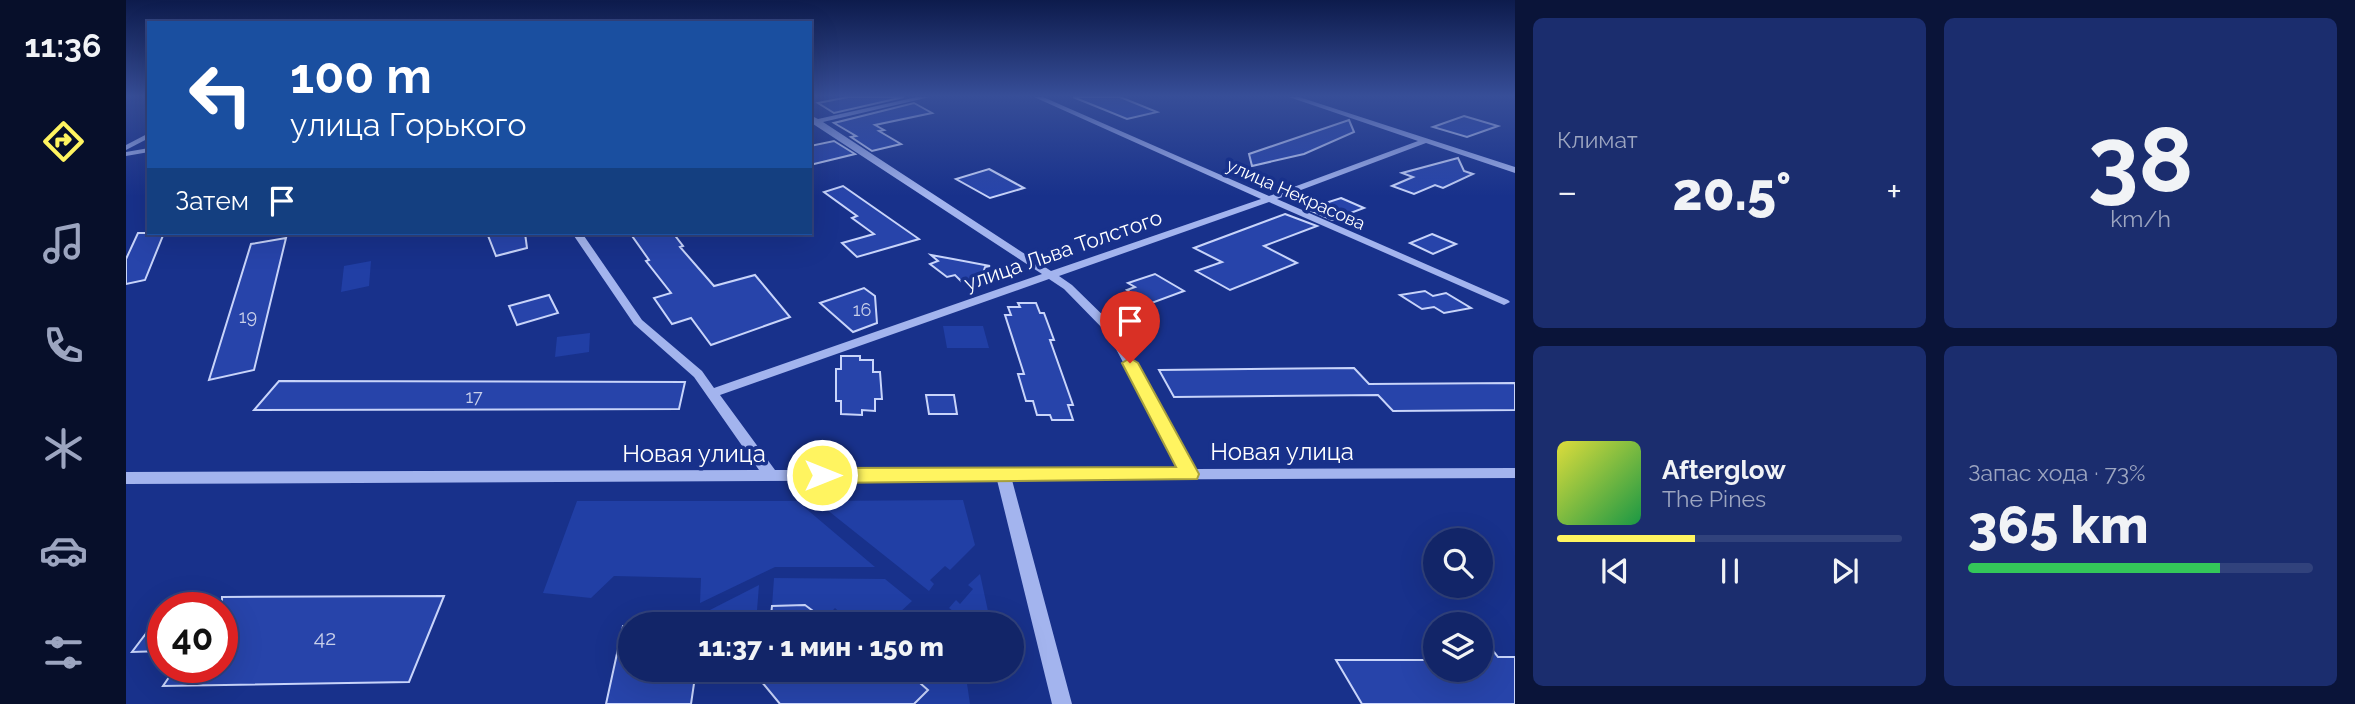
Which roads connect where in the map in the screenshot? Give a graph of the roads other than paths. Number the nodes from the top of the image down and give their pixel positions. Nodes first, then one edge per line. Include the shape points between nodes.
1 (827, 130) edge
2 (1112, 130) edge
3 (1391, 130) edge
4 (147, 136) edge
5 (1425, 141) junction
6 (126, 148) edge
7 (147, 150) edge
8 (126, 154) edge
9 (1515, 170) edge
10 (1269, 199) junction
11 (578, 235) edge
12 (1050, 275) junction
13 (1504, 302) dead end
14 (712, 393) junction
15 (1515, 473) edge
16 (1190, 474) junction
17 (1003, 475) junction
18 (771, 476) junction
19 (126, 478) edge
20 (1062, 704) edge

1 - 12 street
2 - 10 street, улица Некрасова
3 - 5 street
4 - 6 street
5 - 9 street
5 - 10 street, улица Льва Толстого
7 - 8 street
10 - 12 street, улица Льва Толстого
10 - 13 street, улица Некрасова
11 - 14 street via 638,322 698,374
12 - 14 street, улица Льва Толстого
12 - 16 street via 1085,301 1113,332
14 - 18 street
15 - 16 street, Новая улица
16 - 17 street, Новая улица
17 - 18 street, Новая улица
17 - 20 street
18 - 19 street, Новая улица

